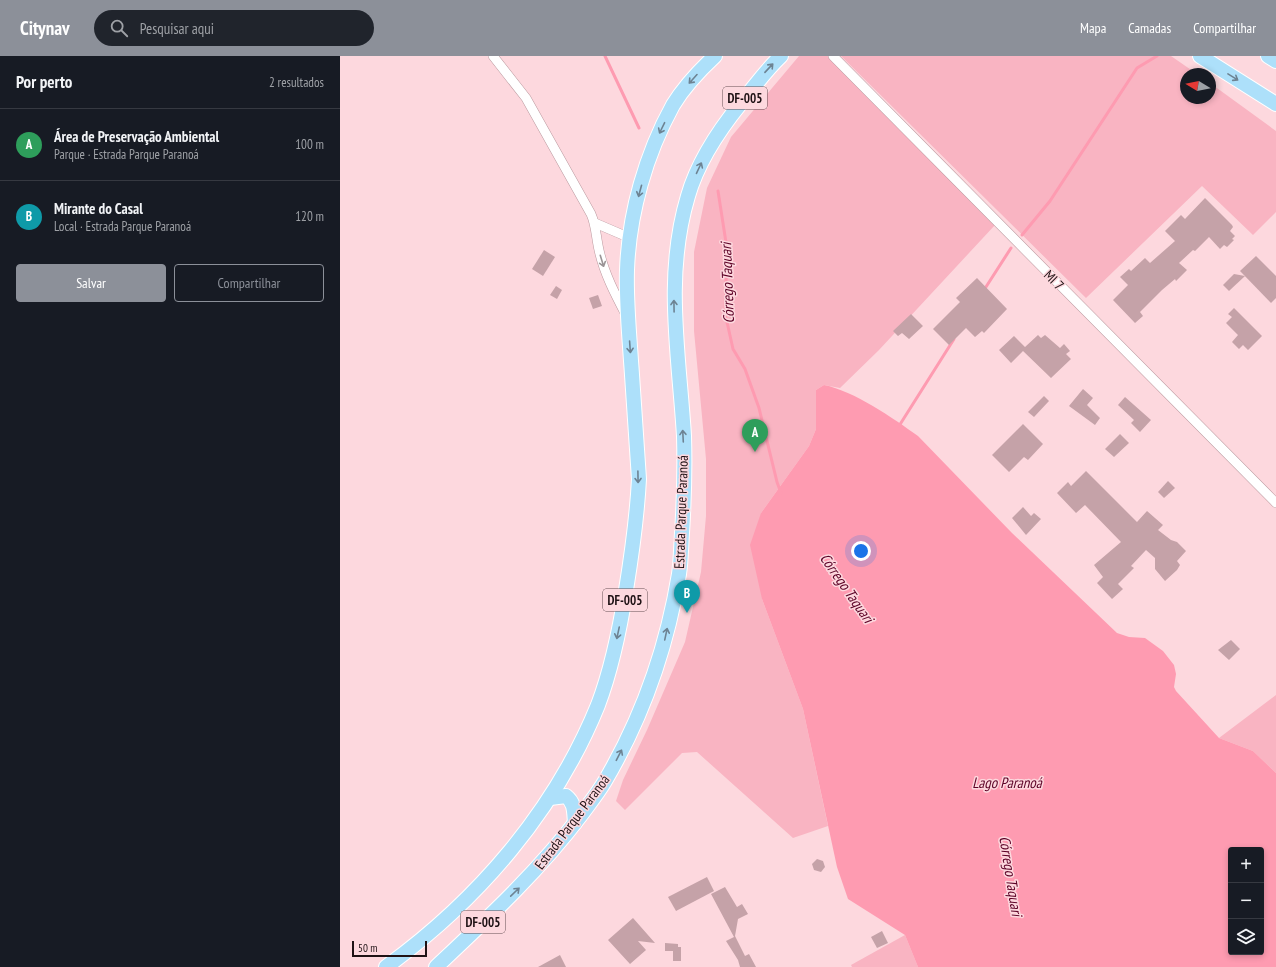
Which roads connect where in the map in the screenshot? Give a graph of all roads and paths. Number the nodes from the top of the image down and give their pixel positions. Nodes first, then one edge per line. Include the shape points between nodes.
1 (492, 56) edge
2 (715, 56) edge
3 (782, 56) edge
4 (833, 56) edge
5 (1200, 56) edge
6 (1268, 56) edge
7 (1276, 61) edge
8 (1276, 104) edge
9 (595, 223) junction
10 (630, 238) junction
11 (628, 320) junction
12 (1276, 503) edge
13 (550, 798) junction
14 (575, 823) junction
15 (386, 967) edge
16 (436, 967) edge

1 - 9 street via 526,98
2 -> 10 main road, DF-005 via 689,83 674,104 650,153
14 -> 3 main road, Estrada Parque Paranoá / DF-005 via 604,783 638,716 664,643 679,573 684,435 676,348 674,289 676,253 688,193 711,143 734,111
4 - 12 street, MI 7
5 -> 8 main road
6 - 7 main road
9 - 10 street
9 -> 11 street via 606,273
10 - 11 main road, DF-005 via 627,269
11 -> 13 main road, DF-005 via 639,479 633,548 614,651 598,704 577,750
13 - 14 main road via 566,796 570,799
13 - 15 main road, DF-005 via 523,836 458,908 420,942
16 -> 14 main road, Estrada Parque Paranoá / DF-005 via 522,884

